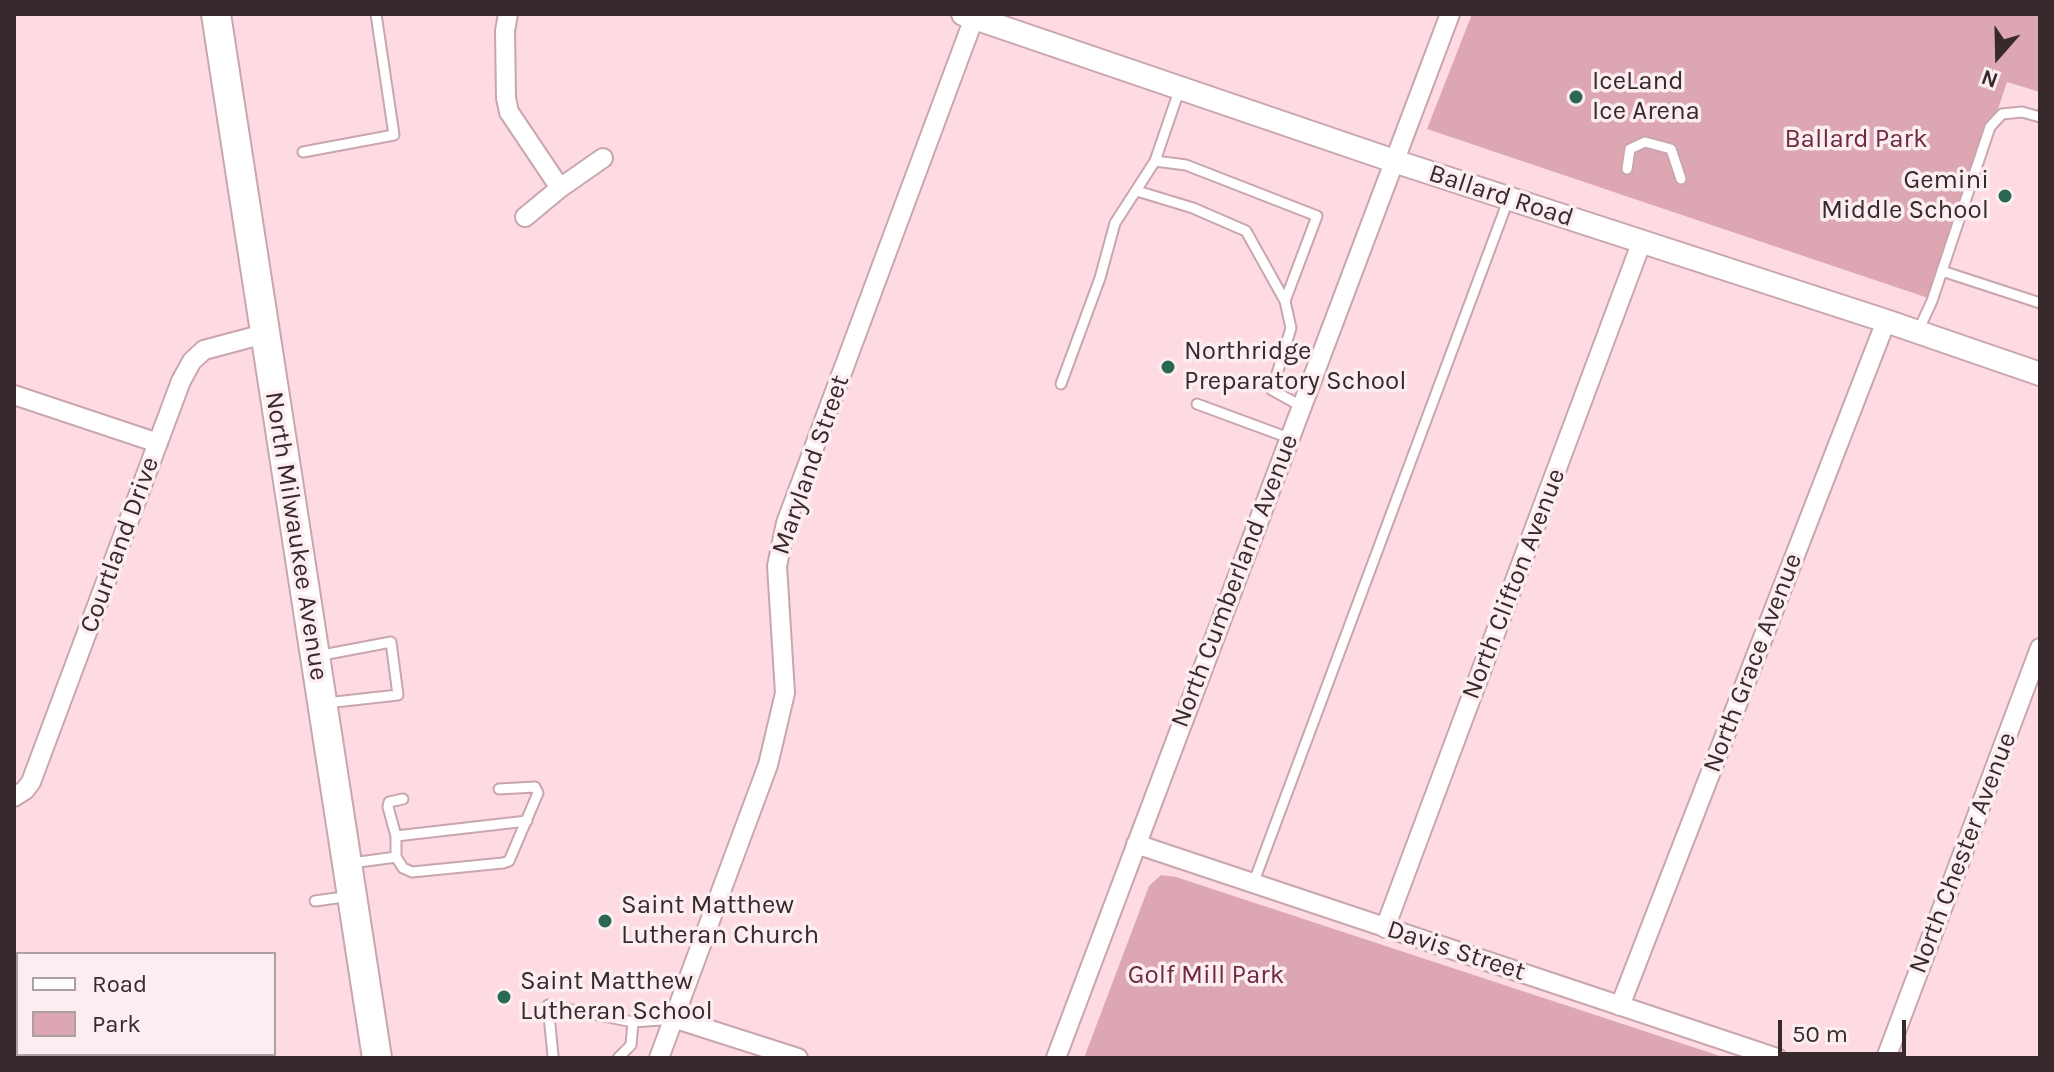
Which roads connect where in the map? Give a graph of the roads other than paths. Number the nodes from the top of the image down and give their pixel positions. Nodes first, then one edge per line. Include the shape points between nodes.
1 (216, 14) edge
2 (376, 14) edge
3 (508, 14) edge
4 (1450, 14) edge
5 (969, 16) edge
6 (1180, 88) junction
7 (2040, 117) edge
8 (303, 152) dead end
9 (603, 158) dead end
10 (1155, 161) junction
11 (1394, 161) junction
12 (1627, 169) dead end
13 (1681, 179) dead end
14 (560, 188) junction
15 (1137, 191) junction
16 (1509, 198) junction
17 (525, 217) dead end
18 (1642, 241) junction
19 (1942, 271) junction
20 (1285, 301) junction
21 (2040, 303) edge
22 (1886, 321) junction
23 (1918, 332) junction
24 (264, 334) junction
25 (2040, 374) edge
26 (1061, 384) dead end
27 (14, 395) edge
28 (1197, 404) dead end
29 (1301, 406) junction
30 (1289, 438) junction
31 (158, 443) junction
32 (2040, 648) edge
33 (316, 656) junction
34 (323, 703) junction
35 (499, 789) dead end
36 (14, 797) edge
37 (403, 799) dead end
38 (527, 821) junction
39 (396, 836) junction
40 (1136, 844) junction
41 (396, 857) junction
42 (349, 864) junction
43 (1253, 884) junction
44 (354, 896) junction
45 (315, 901) dead end
46 (1385, 928) junction
47 (1620, 1006) junction
48 (676, 1019) junction
49 (633, 1022) junction
50 (555, 1057) edge
51 (377, 1058) edge
52 (618, 1058) edge
53 (659, 1058) edge
54 (798, 1058) edge
55 (1056, 1058) edge
56 (1777, 1058) edge
57 (1886, 1058) edge

1 - 24 main road, North Milwaukee Avenue
2 - 8 lane via 394,135
3 - 14 street via 509,112
4 - 11 street, North Cumberland Avenue
5 - 6 street, Ballard Road
5 - 48 street, Maryland Street via 786,523 777,566 785,693 761,788
6 - 10 lane
6 - 11 street, Ballard Road
7 - 19 lane via 2002,114 1990,127
9 - 14 street
10 - 15 lane
10 - 20 lane via 1186,165 1317,216
11 - 16 street, Ballard Road
11 - 29 street, North Cumberland Avenue
12 - 13 lane via 1630,149 1645,142 1671,149
14 - 17 street
15 - 20 lane via 1246,231
15 - 26 lane via 1115,223
16 - 18 street, Ballard Road
16 - 43 lane
18 - 22 street, Ballard Road
18 - 46 street, North Clifton Avenue
19 - 21 lane
19 - 23 lane
20 - 29 lane via 1291,328 1272,388
22 - 23 street, Ballard Road
22 - 47 street, North Grace Avenue
23 - 25 street, Ballard Road
24 - 31 street, Courtland Drive via 204,350 192,361
24 - 33 main road, North Milwaukee Avenue
27 - 31 street
28 - 30 lane
29 - 30 street, North Cumberland Avenue
30 - 40 street, North Cumberland Avenue
31 - 36 street, Courtland Drive via 31,782
32 - 57 street, North Chester Avenue
33 - 34 main road, North Milwaukee Avenue
33 - 34 lane via 391,642 398,695
34 - 42 main road, North Milwaukee Avenue
35 - 38 lane via 537,788
37 - 39 lane via 388,807
38 - 39 lane
38 - 41 lane via 509,861 412,872
39 - 41 lane
40 - 43 street, Davis Street
40 - 55 street, North Cumberland Avenue
41 - 42 lane
42 - 44 main road, North Milwaukee Avenue
43 - 46 street, Davis Street
44 - 45 lane
44 - 51 main road, North Milwaukee Avenue
46 - 47 street, Davis Street
47 - 56 street, Davis Street
48 - 49 lane
48 - 53 street, Maryland Street
48 - 54 street
49 - 50 lane via 548,1005
49 - 52 lane via 631,1045

